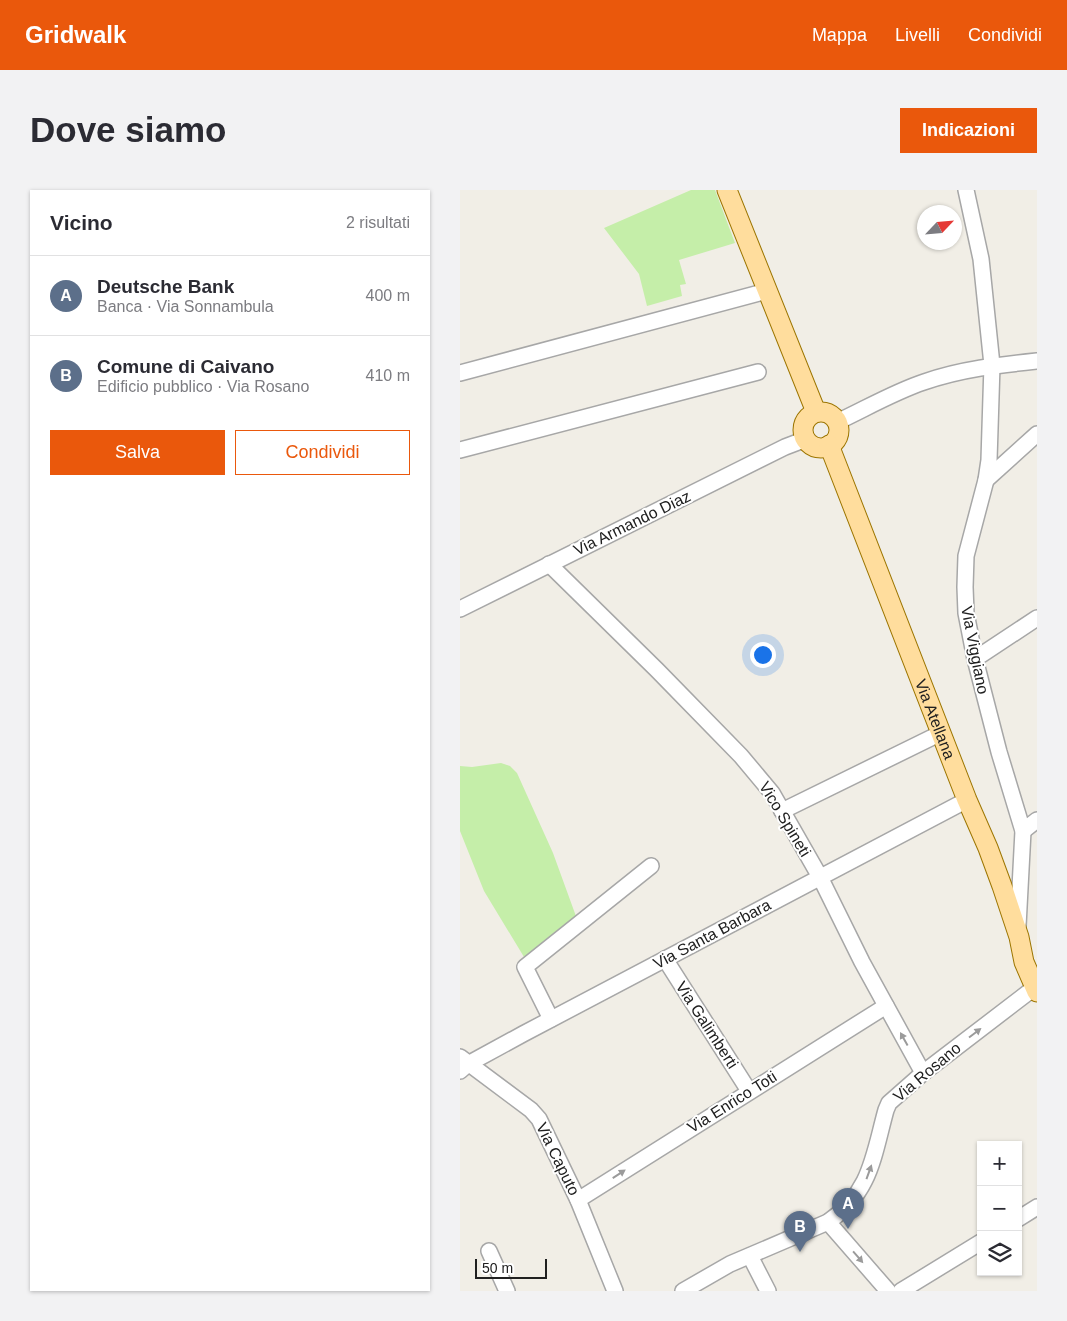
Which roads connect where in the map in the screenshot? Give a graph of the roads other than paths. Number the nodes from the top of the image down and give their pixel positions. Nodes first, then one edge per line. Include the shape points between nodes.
1 (727, 190) edge
2 (966, 190) edge
3 (767, 291) junction
4 (1037, 361) edge
5 (992, 365) junction
6 (758, 372) dead end
7 (460, 374) edge
8 (816, 412) junction
9 (837, 422) junction
10 (1036, 436) edge
11 (806, 439) junction
12 (829, 445) junction
13 (460, 450) edge
14 (986, 480) junction
15 (549, 564) junction
16 (460, 609) edge
17 (1037, 618) edge
18 (975, 659) junction
19 (941, 733) junction
20 (967, 800) junction
21 (782, 810) junction
22 (1037, 820) edge
23 (1023, 830) junction
24 (651, 866) dead end
25 (820, 877) junction
26 (1018, 933) junction
27 (665, 959) junction
28 (1036, 990) edge
29 (886, 1006) junction
30 (551, 1019) junction
31 (463, 1064) edge
32 (922, 1072) junction
33 (749, 1091) junction
34 (578, 1200) junction
35 (1037, 1208) edge
36 (1022, 1217) edge
37 (828, 1222) junction
38 (977, 1244) edge
39 (489, 1251) dead end
40 (750, 1256) junction
41 (506, 1286) edge
42 (691, 1289) edge
43 (492, 1291) edge
44 (615, 1291) edge
45 (768, 1291) edge
46 (888, 1291) edge
47 (901, 1291) edge

1 - 3 main road
2 - 5 street, Via Viggiano via 981,259
3 - 7 street
3 - 8 main road
4 - 5 street
5 - 9 street via 922,382
5 - 14 street, Via Viggiano
6 - 13 street
8 - 9 main road via 828,414
8 - 11 main road via 806,420 803,432
9 - 12 main road via 838,435
10 - 14 street
11 - 12 main road via 818,447
11 - 15 street, Via Armando Diaz
12 - 19 main road, Via Atellana
14 - 18 street, Via Viggiano via 966,556 964,587
15 - 16 street, Via Armando Diaz
15 - 21 street, Vico Spineti via 741,756
17 - 18 street
18 - 23 street, Via Viggiano
19 - 20 main road, Via Atellana
19 - 21 street
20 - 25 street, Via Santa Barbara
20 - 26 main road, Via Atellana
21 - 25 street, Vico Spineti
22 - 23 street
23 - 26 street, Via Viggiano
24 - 30 street via 525,967
25 - 27 street, Via Santa Barbara
25 - 29 street, Vico Spineti
26 - 28 main road, Via Atellana via 1024,962
27 - 30 street, Via Santa Barbara
27 - 33 street, Via Galimberti
32 -> 28 street, Via Rosano
32 -> 29 street, Vico Spineti
29 - 33 street, Via Enrico Toti
30 - 31 street, Via Santa Barbara
31 - 34 street, Via Caputo via 531,1110 539,1119
37 -> 32 street, Via Rosano via 854,1200 865,1182 889,1103
34 -> 33 street, Via Enrico Toti
34 - 44 street, Via Caputo
35 - 36 street
37 - 40 street, Via Rosano
37 -> 46 street
38 - 47 street
39 - 41 street
40 - 42 street, Via Rosano via 730,1264
40 - 45 street
41 - 43 street

